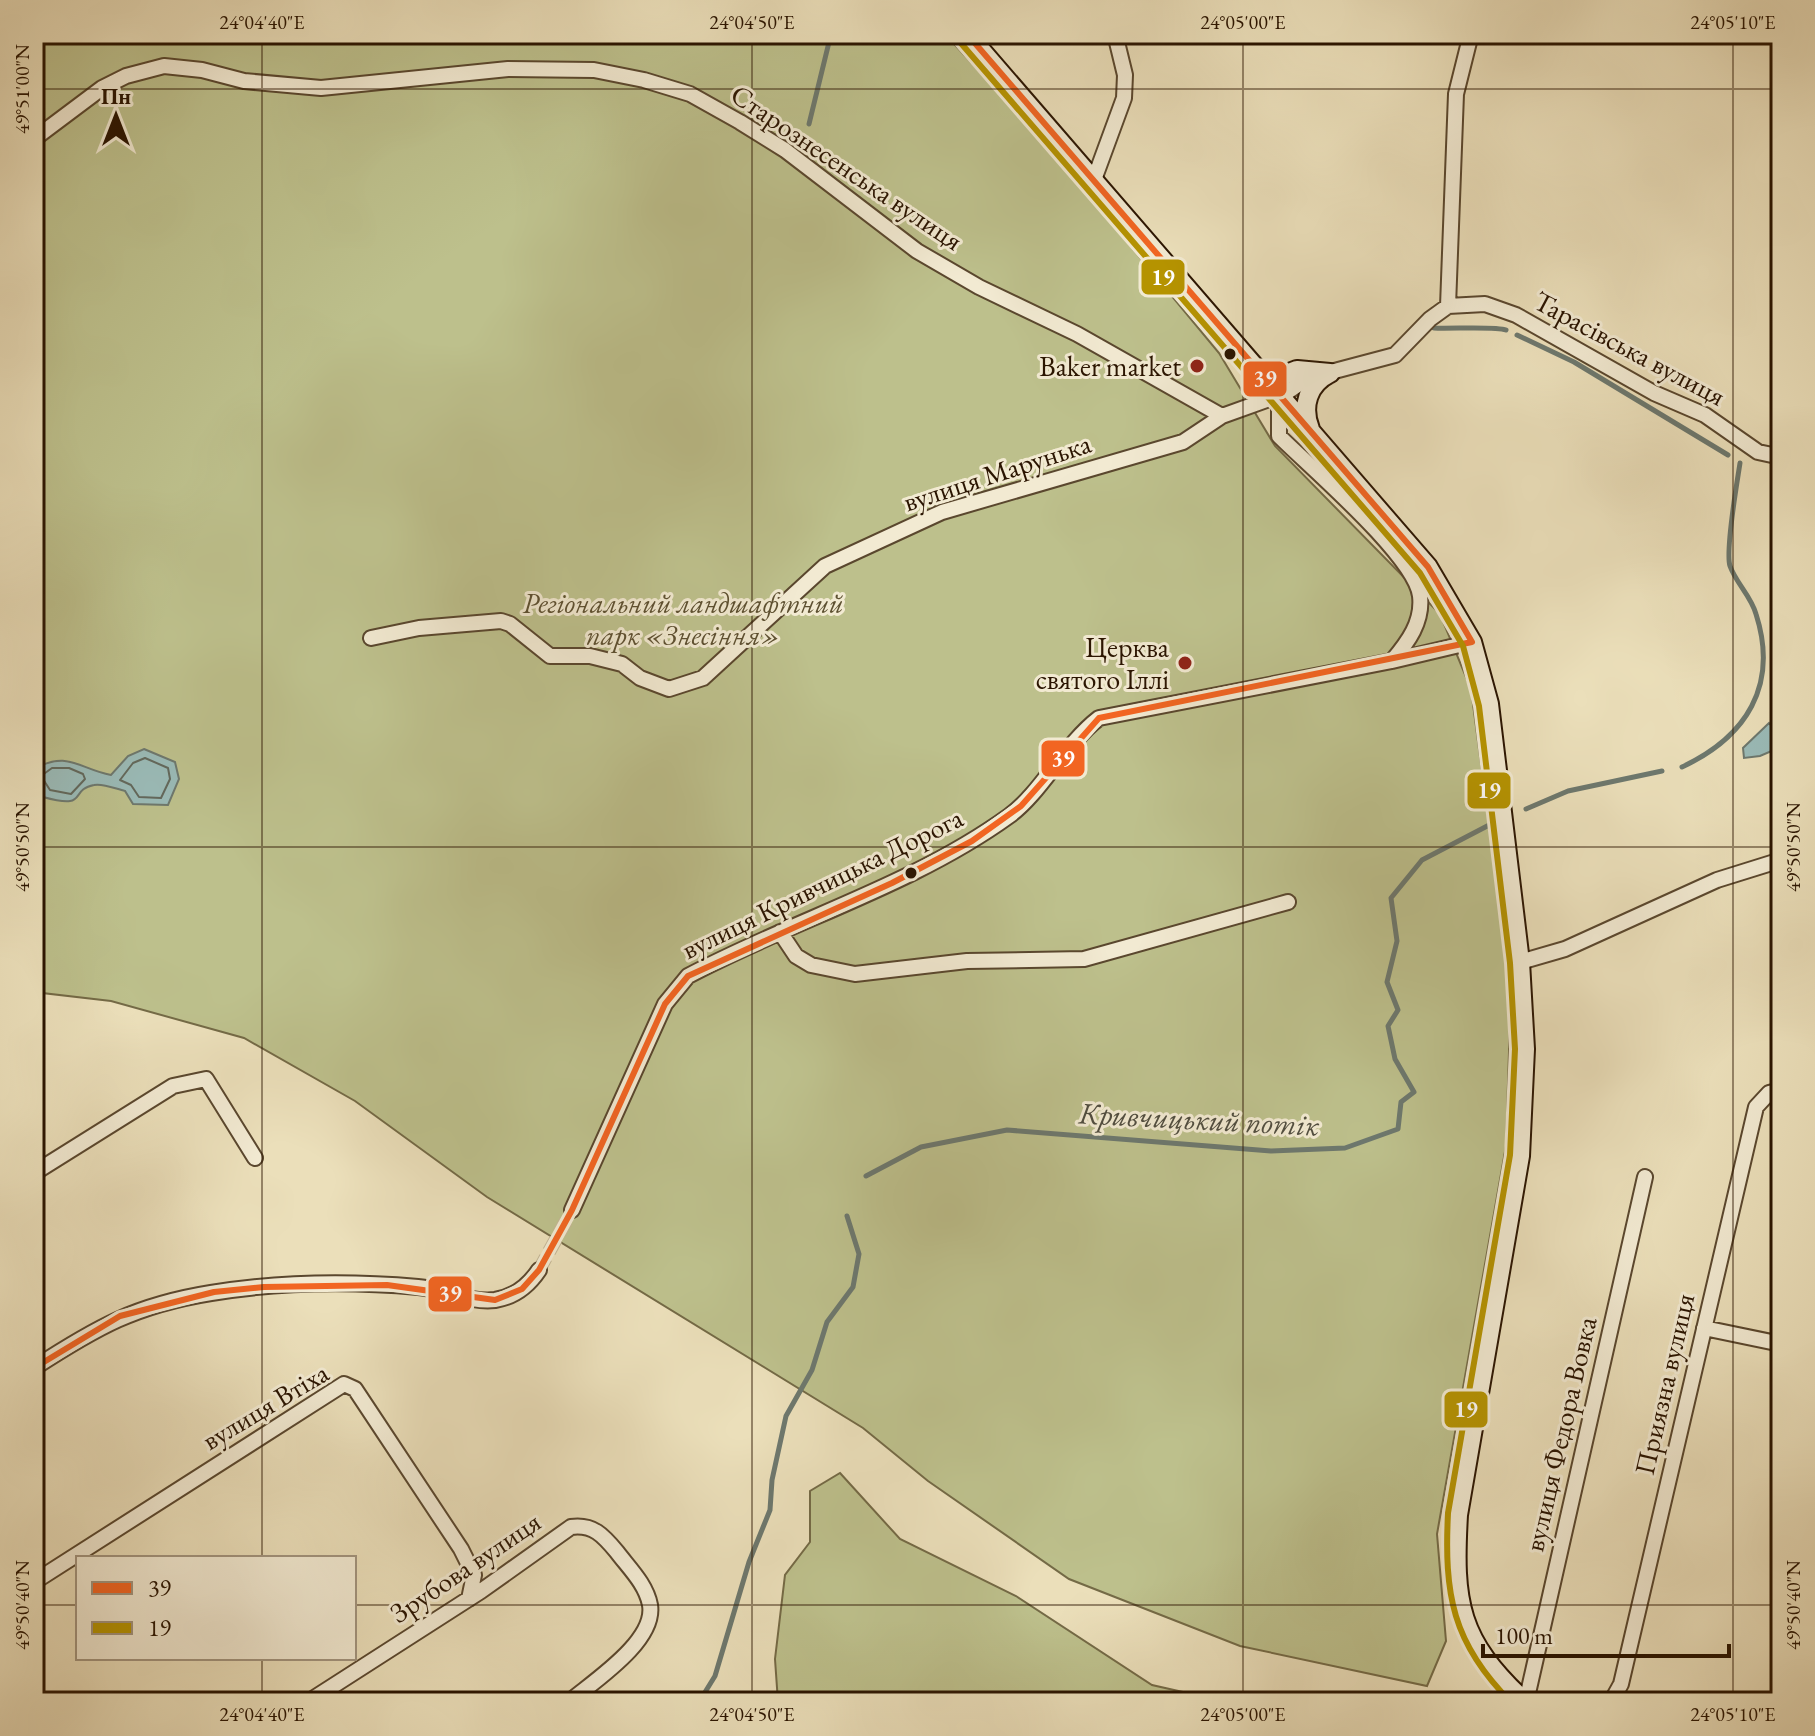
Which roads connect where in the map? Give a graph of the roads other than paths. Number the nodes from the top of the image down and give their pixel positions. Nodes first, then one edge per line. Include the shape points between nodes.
1 (967, 34) edge
2 (1115, 34) edge
3 (1471, 34) edge
4 (34, 139) edge
5 (1095, 177) junction
6 (1448, 306) junction
7 (1256, 368) junction
8 (1330, 373) junction
9 (1279, 395) junction
10 (1222, 416) junction
11 (1311, 432) junction
12 (1781, 457) edge
13 (371, 638) dead end
14 (1472, 642) junction
15 (1392, 661) junction
16 (1781, 860) edge
17 (1288, 902) dead end
18 (780, 932) junction
19 (1520, 962) junction
20 (1781, 1090) edge
21 (255, 1158) dead end
22 (34, 1173) edge
23 (1645, 1177) dead end
24 (572, 1210) tunnel mouth
25 (539, 1270) tunnel mouth
26 (1704, 1328) junction
27 (1781, 1344) edge
28 (34, 1368) edge
29 (34, 1582) edge
30 (469, 1599) junction
31 (1781, 1697) edge
32 (308, 1702) edge
33 (569, 1702) edge
34 (1526, 1702) edge
35 (1611, 1702) edge
36 (1773, 1702) edge

1 - 5 main road
2 - 5 street via 1125,75 1124,98
3 - 6 street via 1456,94
4 - 10 street, Старознесенська вулиця via 102,88 164,66 321,88 508,69 594,70 644,80 690,94 740,122 917,251
5 - 7 main road
6 - 8 street via 1395,355
6 - 12 street, Тарасівська вулиця via 1485,304 1516,315 1654,393 1705,415 1758,452
7 - 8 main road via 1274,379 1297,370
7 - 9 main road
8 - 9 street via 1308,378
8 - 11 main road via 1317,380 1307,401 1305,417
9 - 10 street
9 - 11 main road
9 - 15 street via 1279,436 1396,552 1417,584 1420,598 1412,638
10 - 13 street, вулиця Марунька via 1183,442 942,512 825,566 703,678 669,689 622,664 590,656 550,656 501,621
11 - 14 main road via 1428,567
14 - 15 street, вулиця Кривчицька Дорога
14 - 19 main road via 1489,704
15 - 18 street, вулиця Кривчицька Дорога via 1099,718 1079,733 1013,813 959,849
16 - 19 street via 1717,880 1565,949
17 - 18 street via 1084,959 967,961 855,974 811,965 796,956
18 - 24 street, вулиця Кривчицька Дорога via 676,986
19 - 34 main road via 1525,1049 1520,1156 1458,1515 1455,1563 1458,1598 1477,1650
20 - 26 street, Приязна вулиця via 1769,1093 1756,1107
21 - 22 street via 206,1079 173,1086
23 - 34 street, вулиця Федора Вовка
25 - 28 street via 522,1289 495,1300 421,1287 328,1284 186,1298 120,1316
26 - 27 street
26 - 35 street, Приязна вулиця via 1621,1684
29 - 30 street, вулиця Втіха via 344,1384 355,1389 461,1549 474,1575
30 - 32 street, Зрубова вулиця
30 - 33 street, Зрубова вулиця via 571,1527 597,1530 644,1588 650,1620 643,1637
31 - 36 street

